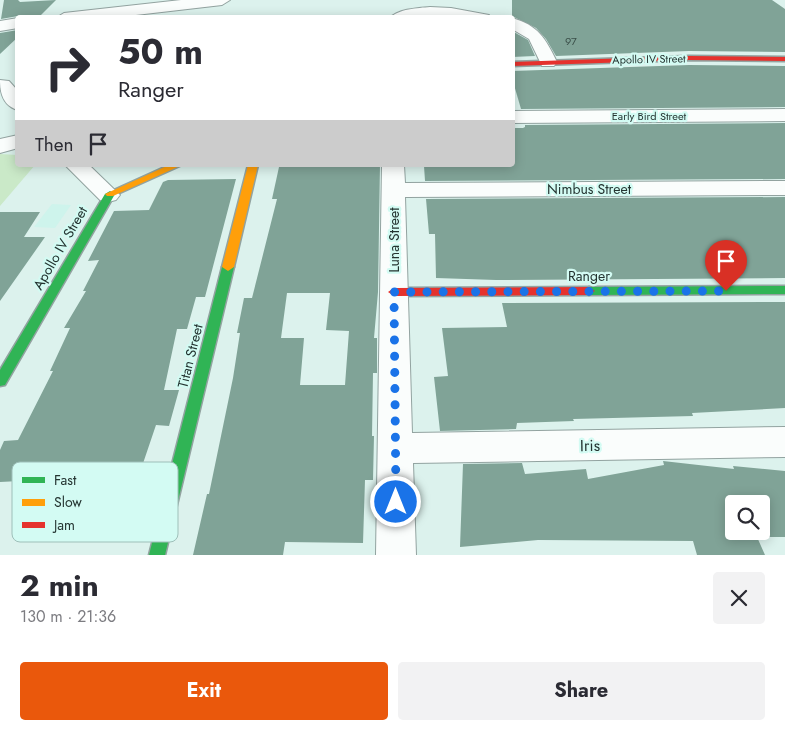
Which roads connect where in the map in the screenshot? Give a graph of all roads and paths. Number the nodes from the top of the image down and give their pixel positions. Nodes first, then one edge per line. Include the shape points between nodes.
1 (222, 0) edge
2 (412, 6) edge
3 (90, 15) edge
4 (402, 15) edge
5 (469, 15) edge
6 (15, 24) edge
7 (515, 24) edge
8 (0, 26) edge
9 (785, 59) edge
10 (548, 62) junction
11 (515, 64) edge
12 (6, 84) edge
13 (15, 99) edge
14 (785, 115) edge
15 (515, 117) edge
16 (15, 142) edge
17 (0, 146) edge
18 (78, 167) edge
19 (172, 167) edge
20 (253, 167) edge
21 (393, 178) edge
22 (785, 188) edge
23 (108, 195) junction
24 (785, 290) edge
25 (394, 292) junction
26 (0, 381) edge
27 (785, 442) edge
28 (396, 448) junction
29 (178, 470) edge
30 (160, 542) edge
31 (157, 555) edge
32 (396, 555) edge

1 - 3 street
2 - 4 street
2 - 5 street
6 - 8 street
7 - 10 street via 529,28
9 - 10 street, Apollo IV Street
10 - 11 street, Apollo IV Street
12 - 13 street
14 - 15 street, Early Bird Street
16 - 17 street
18 - 23 street
19 - 23 street
20 - 29 street, Titan Street
21 - 22 street, Nimbus Street
21 - 25 street, Luna Street
23 - 26 street, Apollo IV Street
24 - 25 street, Ranger
25 - 28 street, Luna Street
27 - 28 street, Iris
28 - 32 street, Luna Street
30 - 31 street, Titan Street

